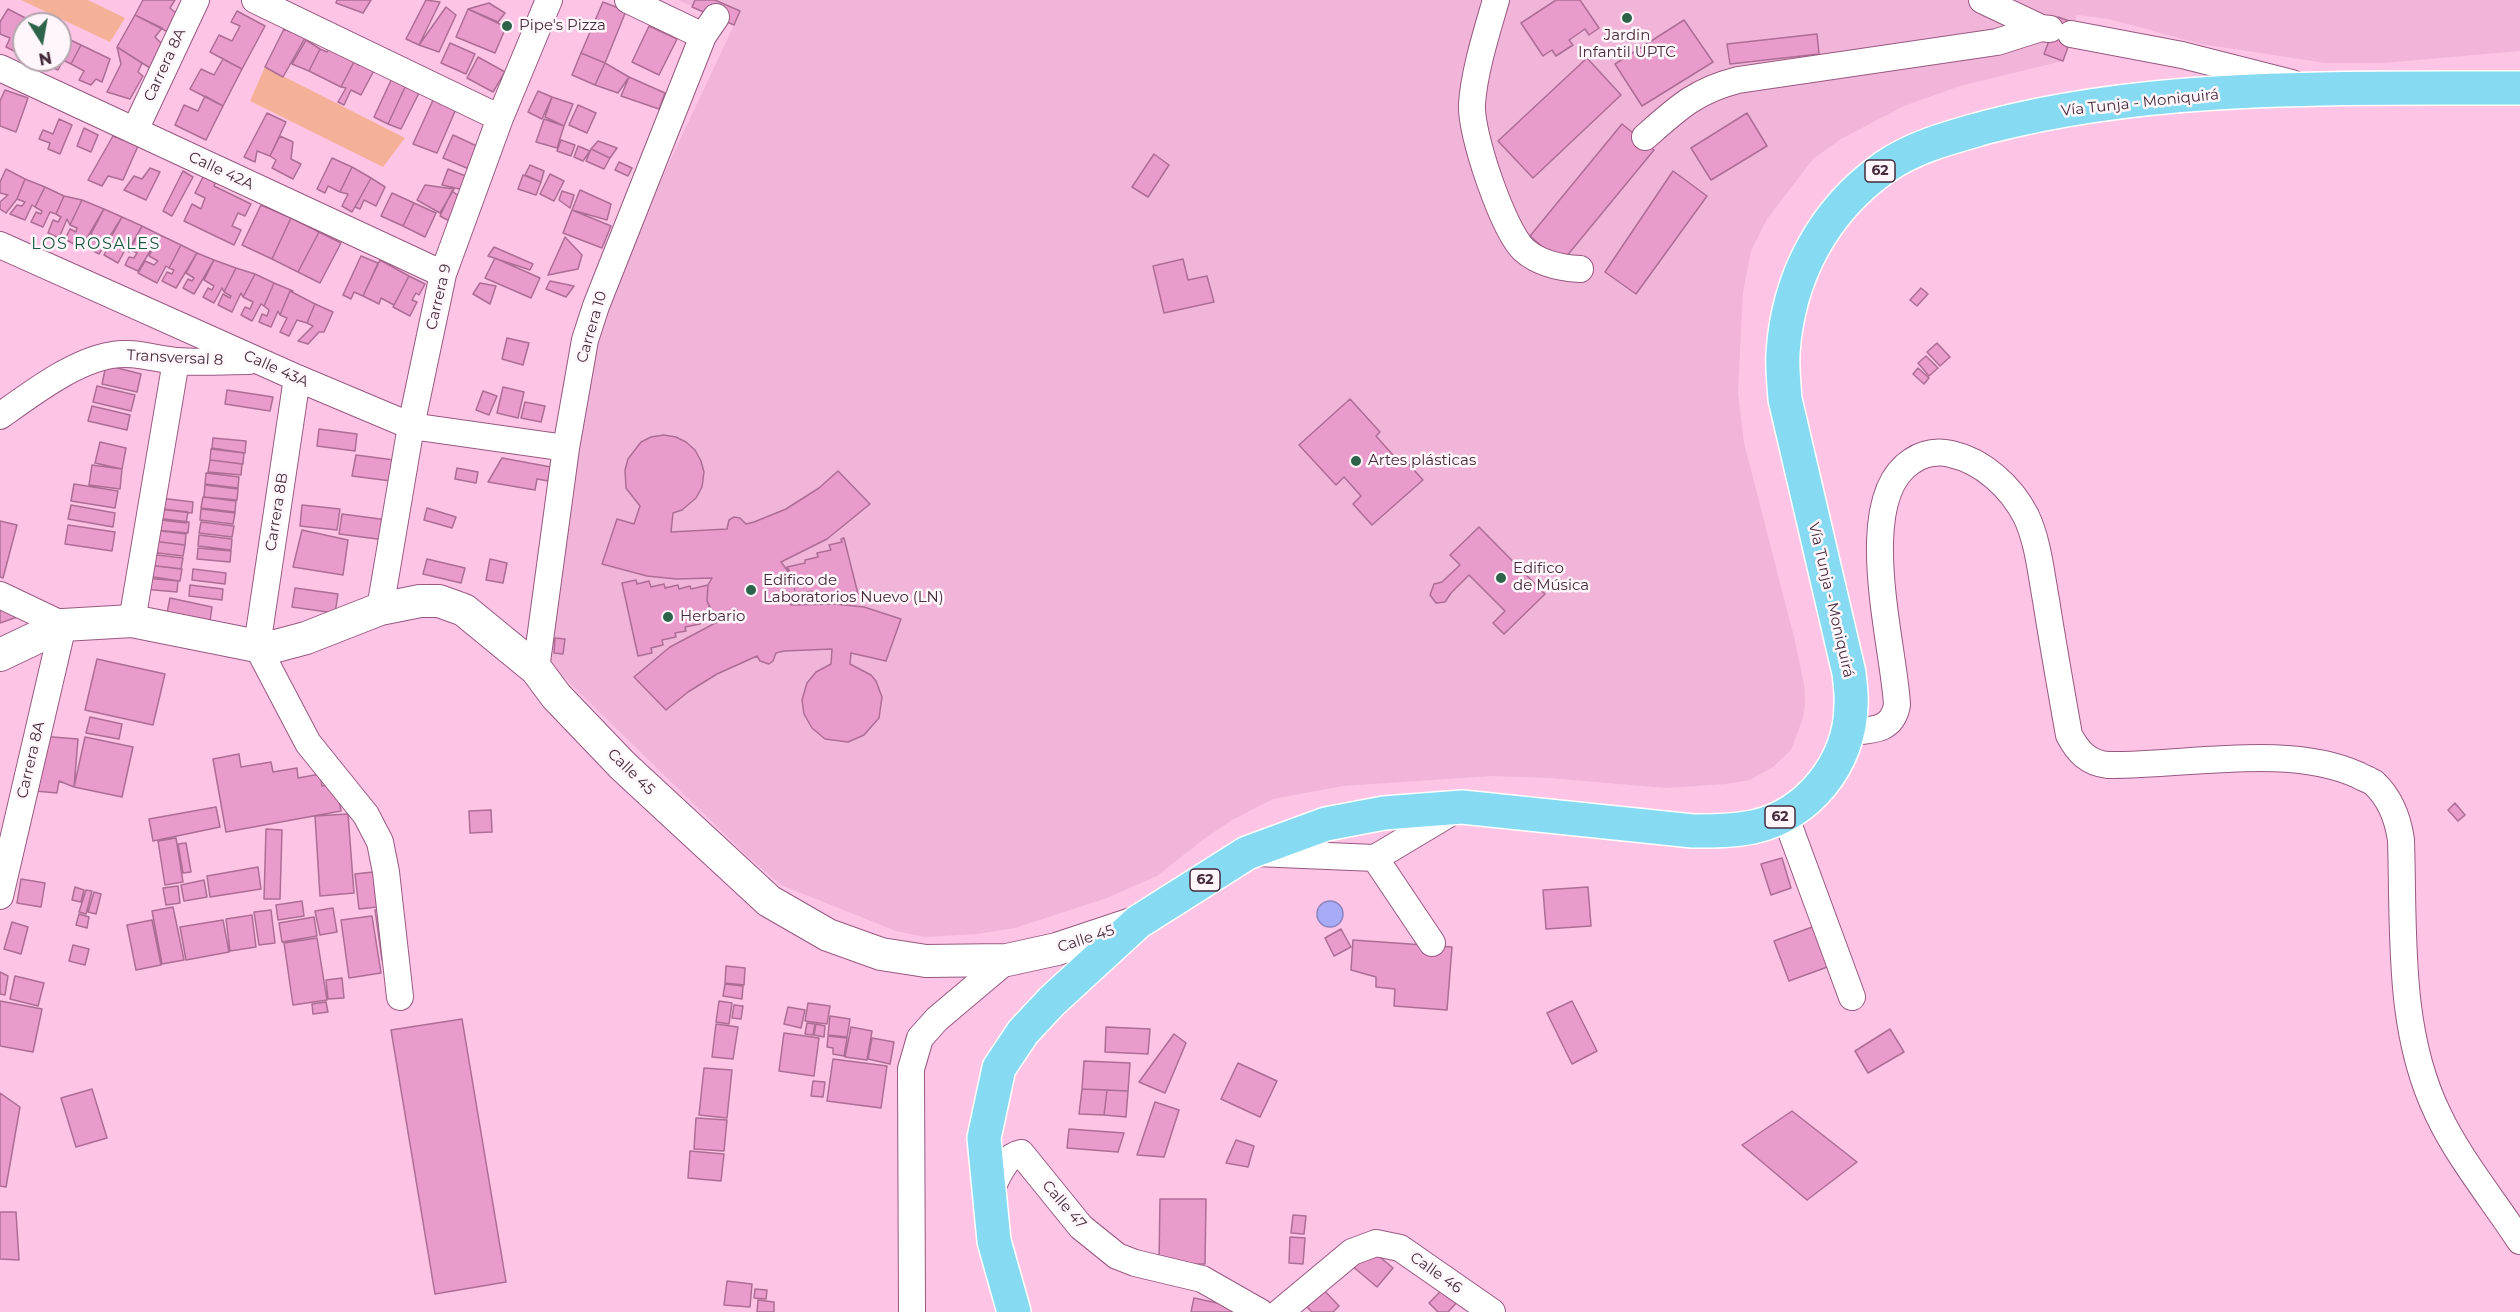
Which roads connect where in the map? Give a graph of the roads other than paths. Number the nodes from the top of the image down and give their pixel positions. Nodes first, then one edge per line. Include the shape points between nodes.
1 (196, 0) edge
2 (255, 0) edge
3 (549, 0) edge
4 (628, 0) edge
5 (1496, 0) edge
6 (1982, 0) edge
7 (716, 14) edge
8 (2055, 30) junction
9 (0, 68) edge
10 (2520, 88) edge
11 (2316, 89) junction
12 (500, 118) junction
13 (135, 130) junction
14 (1645, 136) dead end
15 (0, 245) edge
16 (1580, 269) dead end
17 (442, 274) junction
18 (176, 361) junction
19 (259, 361) junction
20 (297, 378) junction
21 (0, 416) edge
22 (411, 426) junction
23 (566, 448) junction
24 (0, 596) edge
25 (380, 609) junction
26 (132, 621) junction
27 (63, 625) junction
28 (257, 646) junction
29 (0, 655) edge
30 (536, 669) junction
31 (1848, 732) junction
32 (1462, 807) junction
33 (1785, 815) junction
34 (1247, 853) junction
35 (1375, 858) junction
36 (0, 896) edge
37 (1138, 922) junction
38 (1432, 942) dead end
39 (1007, 960) junction
40 (400, 996) dead end
41 (1852, 997) dead end
42 (989, 1194) junction
43 (2520, 1241) edge
44 (912, 1312) edge
45 (1014, 1312) edge
46 (1260, 1312) edge
47 (1281, 1312) edge
48 (1492, 1312) edge

1 - 13 street, Carrera 8A
2 - 12 street
3 - 12 street, Carrera 9
4 - 7 street
5 - 16 street via 1472,104 1474,133 1513,236 1525,250 1549,264
6 - 8 street
7 - 23 street, Carrera 10 via 596,306 585,340
8 - 11 street via 2182,55
8 - 14 street via 1738,80 1700,92
9 - 13 street, Calle 42A
10 - 11 main road, Vía Tunja - Moniquirá / 62
11 - 31 main road, Vía Tunja - Moniquirá / 62 via 2169,97 2089,106 2008,122 1915,150 1886,166 1833,215 1797,279 1782,356 1785,399 1849,673
12 - 17 street, Carrera 9
13 - 17 street, Calle 42A
15 - 19 street, Calle 43A
17 - 22 street, Carrera 9
18 - 19 street, Transversal 8
18 - 21 street, Transversal 8 via 137,354 111,355 82,365 38,389
18 - 26 street
19 - 20 street, Calle 43A
20 - 22 street, Calle 43A
20 - 28 street, Carrera 8B
22 - 23 street, Calle 43A
22 - 25 street, Carrera 9
23 - 30 street, Carrera 10
24 - 27 street
25 - 28 street, Calle 45 via 306,638 276,646
25 - 30 street, Calle 45 via 439,601 464,610
26 - 27 street, Calle 45
26 - 28 street, Calle 45
27 - 29 street
27 - 36 street, Carrera 8A
28 - 40 street via 308,743 366,815 380,842
30 - 39 street, Calle 45 via 556,696 623,766 769,901 828,935 881,954 926,961
31 - 33 main road, Vía Tunja - Moniquirá / 62 via 1839,759 1827,778 1807,800
31 - 43 street via 1875,730 1895,717 1897,705 1880,563 1880,527 1891,483 1904,466 1933,453 1972,460 2016,499 2027,519 2038,557 2069,735 2084,756 2096,764 2117,765 2309,761 2373,782 2386,799 2397,817 2401,840 2409,1018 2417,1058 2439,1116
32 - 33 main road, Vía Tunja - Moniquirá / 62 via 1693,831 1754,827
32 - 34 main road, Vía Tunja - Moniquirá / 62 via 1384,813 1326,824
32 - 35 street
33 - 41 street
34 - 35 street
34 - 37 main road, Vía Tunja - Moniquirá / 62
35 - 38 street
37 - 39 street, Calle 45 via 1057,949
37 - 42 main road, Vía Tunja - Moniquirá / 62 via 1052,1001 1023,1032 999,1068 984,1138
39 - 44 street via 926,1031 911,1069
42 - 45 main road, Vía Tunja - Moniquirá / 62 via 994,1241
42 - 46 street, Calle 47 via 1005,1164 1014,1154 1021,1153 1081,1227 1117,1256 1202,1279
47 - 48 street, Calle 46 via 1352,1252 1376,1243 1400,1248

